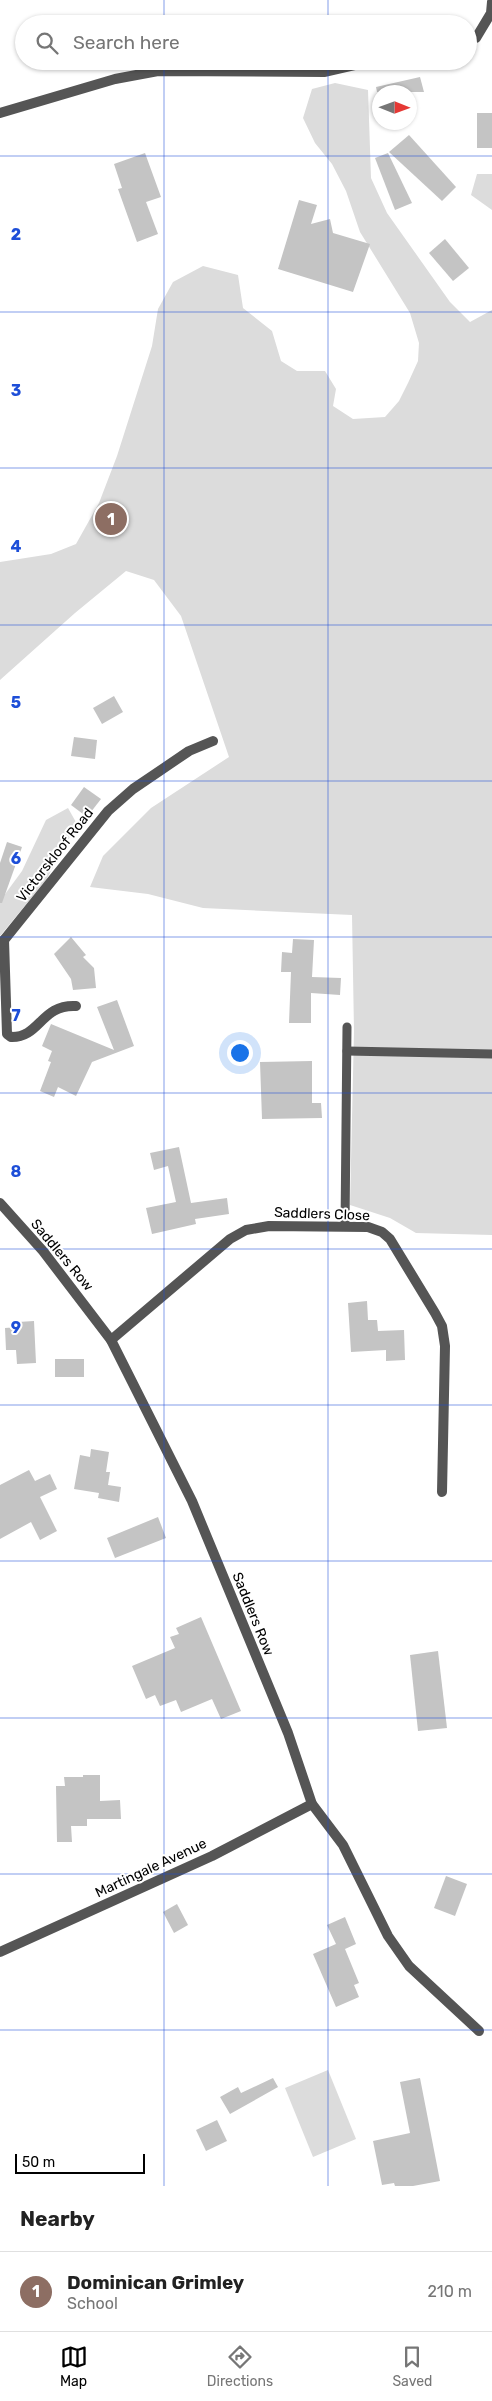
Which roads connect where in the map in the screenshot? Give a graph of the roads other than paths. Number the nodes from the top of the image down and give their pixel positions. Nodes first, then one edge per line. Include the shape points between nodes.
1 (492, 1) edge
2 (477, 32) edge
3 (334, 70) edge
4 (0, 112) edge
5 (214, 741) dead end
6 (2, 942) edge
7 (76, 1006) dead end
8 (347, 1027) dead end
9 (346, 1051) junction
10 (492, 1054) edge
11 (0, 1203) edge
12 (345, 1226) junction
13 (111, 1340) junction
14 (442, 1492) dead end
15 (312, 1804) junction
16 (0, 1952) edge
17 (479, 2031) dead end

1 - 2 street via 491,13
3 - 4 street via 158,71 114,79
5 - 6 street, Victorskloof Road via 188,751 108,811
6 - 7 street via 7,1034 19,1036 32,1030 55,1008
8 - 9 lane
9 - 10 lane
9 - 12 lane
11 - 13 street, Saddlers Row via 43,1251
12 - 13 street, Saddlers Close via 269,1226 239,1234
12 - 14 street, Saddlers Close via 368,1227 390,1239 442,1326 445,1346
13 - 15 street, Saddlers Row via 192,1501 288,1732
15 - 16 street, Martingale Avenue via 212,1856
15 - 17 street, Saddlers Row via 343,1845 388,1936 408,1966

